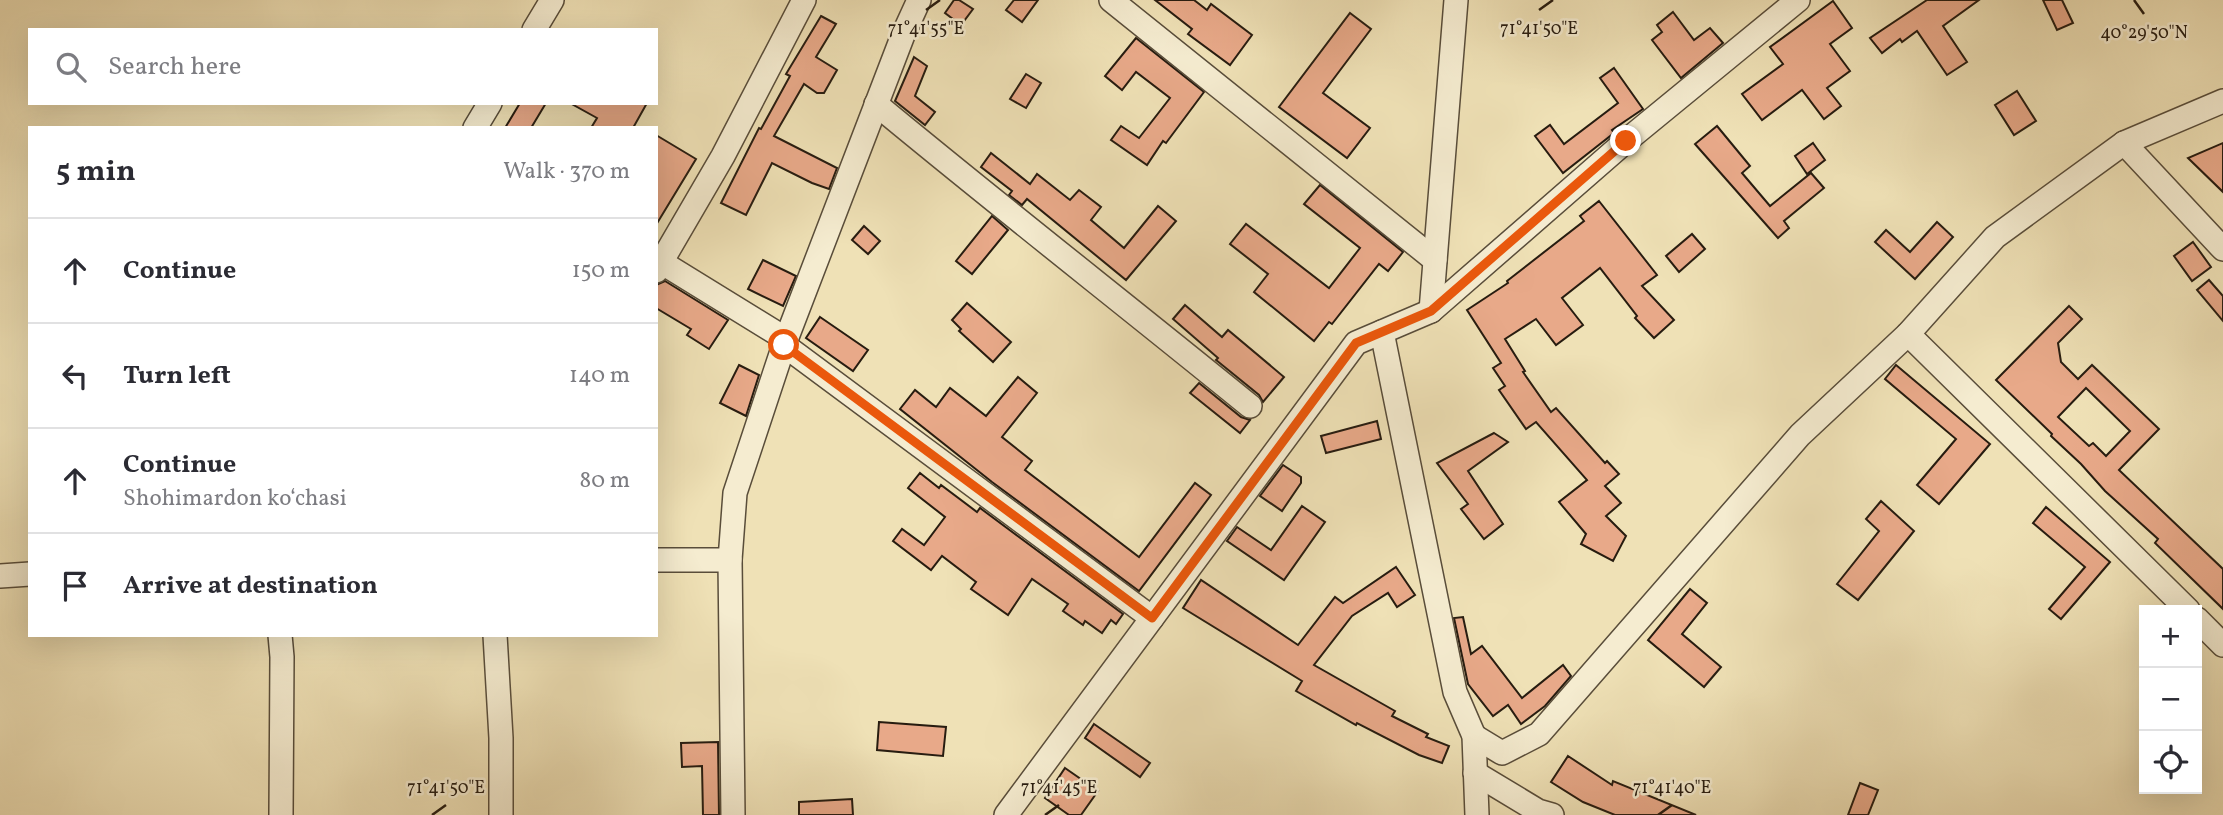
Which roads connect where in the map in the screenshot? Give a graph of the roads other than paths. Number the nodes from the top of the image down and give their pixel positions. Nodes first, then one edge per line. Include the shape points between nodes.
1 (552, 0) edge
2 (804, 0) edge
3 (919, 0) edge
4 (1111, 0) edge
5 (1456, 0) edge
6 (1798, 0) edge
7 (535, 28) edge
8 (2223, 101) edge
9 (876, 104) junction
10 (489, 105) edge
11 (476, 126) edge
12 (2124, 143) junction
13 (2223, 249) edge
14 (1435, 260) junction
15 (658, 264) edge
16 (1431, 311) junction
17 (1382, 332) junction
18 (1908, 334) junction
19 (785, 342) junction
20 (1250, 406) dead end
21 (658, 560) edge
22 (730, 560) junction
23 (28, 574) edge
24 (0, 576) edge
25 (2183, 605) edge
26 (1152, 618) junction
27 (2202, 624) edge
28 (280, 637) edge
29 (495, 637) edge
30 (2223, 645) edge
31 (1474, 736) junction
32 (1475, 773) junction
33 (282, 815) edge
34 (501, 815) edge
35 (733, 815) edge
36 (1006, 815) edge
37 (1477, 815) edge
38 (1552, 815) edge

1 - 7 street
2 - 15 street via 723,156
3 - 9 street
4 - 14 street
5 - 14 street
6 - 16 street via 1626,141
8 - 12 street
9 - 19 street
9 - 20 street
10 - 11 street
12 - 13 street
12 - 18 street via 1995,237
14 - 16 street
15 - 19 street
16 - 17 street
17 - 26 street via 1356,343
17 - 31 street via 1455,692
18 - 25 street
18 - 31 street via 1800,435 1539,734 1503,753
19 - 22 street via 735,493
19 - 26 street
21 - 22 street
22 - 35 street
23 - 24 street
26 - 36 street
27 - 30 street
28 - 33 street
29 - 34 street
31 - 32 street
32 - 37 street
32 - 38 street

